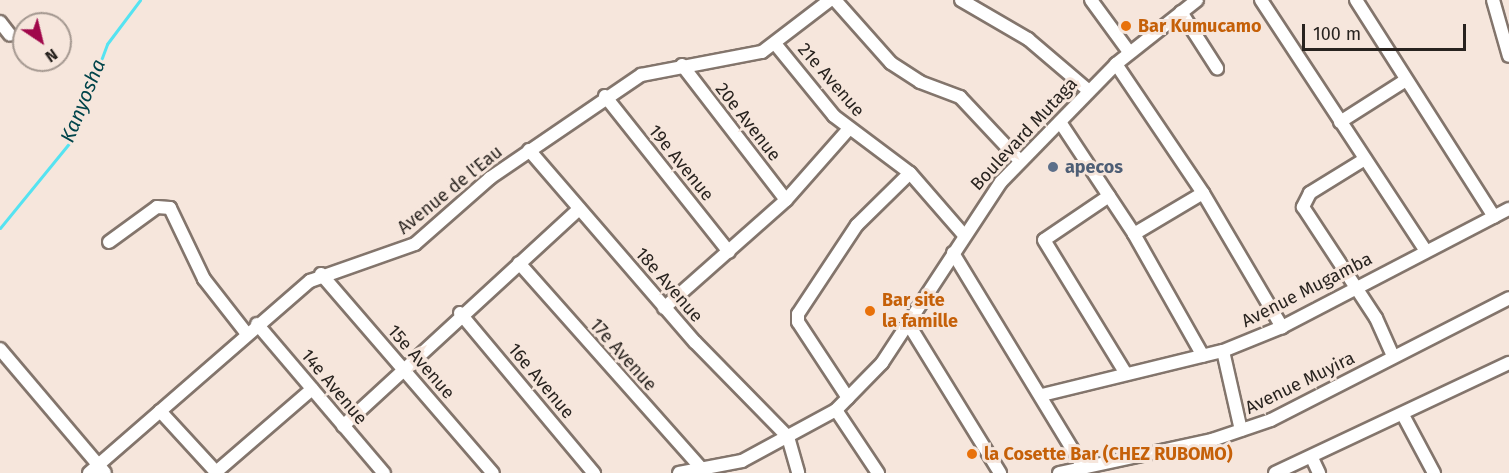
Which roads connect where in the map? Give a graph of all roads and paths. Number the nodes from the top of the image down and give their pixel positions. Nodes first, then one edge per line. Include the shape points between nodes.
1 (830, 0) edge
2 (835, 0) edge
3 (961, 0) edge
4 (1091, 0) edge
5 (1197, 0) edge
6 (1261, 0) edge
7 (1356, 0) edge
8 (1493, 0) edge
9 (1181, 12) junction
10 (0, 22) edge
11 (10, 35) dead end
12 (777, 46) junction
13 (1129, 52) junction
14 (1509, 57) edge
15 (1116, 64) junction
16 (682, 65) junction
17 (1217, 68) dead end
18 (1406, 80) junction
19 (1088, 90) junction
20 (605, 96) junction
21 (1060, 122) junction
22 (1341, 122) junction
23 (848, 130) junction
24 (529, 150) junction
25 (1365, 159) junction
26 (1020, 161) junction
27 (910, 172) junction
28 (1203, 193) junction
29 (1109, 196) junction
30 (786, 200) junction
31 (579, 209) junction
32 (1509, 209) edge
33 (1494, 217) junction
34 (963, 234) junction
35 (1134, 234) junction
36 (109, 242) dead end
37 (1426, 251) junction
38 (729, 252) junction
39 (953, 253) junction
40 (519, 263) junction
41 (321, 274) junction
42 (1355, 286) junction
43 (1509, 298) edge
44 (664, 308) junction
45 (460, 313) junction
46 (257, 324) junction
47 (909, 325) junction
48 (1282, 327) junction
49 (247, 334) junction
50 (0, 350) edge
51 (1223, 351) junction
52 (1203, 356) junction
53 (1394, 356) junction
54 (1508, 367) edge
55 (403, 368) junction
56 (1126, 374) junction
57 (312, 389) junction
58 (1042, 395) junction
59 (848, 398) junction
60 (836, 410) junction
61 (160, 411) junction
62 (1403, 415) junction
63 (343, 426) junction
64 (1241, 430) junction
65 (788, 437) junction
66 (1312, 458) junction
67 (1083, 467) junction
68 (97, 470) edge
69 (703, 470) junction
70 (379, 471) edge
71 (216, 472) edge
72 (493, 473) edge
73 (594, 473) edge
74 (679, 473) edge
75 (798, 473) edge
76 (878, 473) edge
77 (1000, 473) edge
78 (1059, 473) edge
79 (1275, 473) edge
80 (1319, 473) edge
81 (1434, 473) edge

1 - 12 street, Avenue de l'Eau
2 - 26 street via 891,63 920,82 960,97
3 - 19 street via 1028,39
4 - 13 street
5 - 9 street, Boulevard Mutaga
6 - 22 street
7 - 18 street
8 - 14 street
9 - 13 street, Boulevard Mutaga
9 - 17 street
10 - 11 street
12 - 16 street, Avenue de l'Eau
12 - 23 street, 21e Avenue
13 - 15 street, Boulevard Mutaga
15 - 19 street, Boulevard Mutaga
15 - 28 street
16 - 20 street, Avenue de l'Eau via 641,75
16 - 30 street, 20e Avenue
18 - 22 street
18 - 33 street
19 - 21 street, Boulevard Mutaga
20 - 24 street, Avenue de l'Eau
20 - 38 street, 19e Avenue
21 - 26 street, Boulevard Mutaga
21 - 29 street
22 - 25 street
23 - 27 street, 21e Avenue
23 - 30 street
24 - 31 street, 18e Avenue
24 - 41 street, Avenue de l'Eau via 415,244
25 - 37 street
25 - 42 street via 1311,193 1303,207
26 - 34 street, Boulevard Mutaga
27 - 34 street, 21e Avenue
27 - 59 street via 857,225 798,314 798,322
28 - 35 street
28 - 48 street
29 - 35 street
29 - 56 street via 1044,240
30 - 38 street
31 - 40 street
31 - 44 street, 18e Avenue
32 - 33 street, Avenue Mugamba
33 - 37 street, Avenue Mugamba
34 - 39 street, Boulevard Mutaga
35 - 52 street
36 - 49 street via 157,207 170,208 204,279
37 - 42 street, Avenue Mugamba
38 - 44 street
39 - 47 street, Boulevard Mutaga
39 - 58 street
40 - 45 street
40 - 69 street, 17e Avenue
41 - 46 street, Avenue de l'Eau
41 - 55 street, 15e Avenue
42 - 48 street, Avenue Mugamba
42 - 53 street
43 - 53 street, Avenue Muyira
44 - 65 street, 18e Avenue
45 - 55 street
45 - 73 street, 16e Avenue
46 - 49 street, Avenue de l'Eau
46 - 57 street, 14e Avenue
47 - 59 street, Boulevard Mutaga
47 - 77 street
48 - 51 street, Avenue Mugamba
49 - 61 street, Avenue de l'Eau
50 - 68 street
51 - 52 street, Avenue Mugamba
51 - 64 street
52 - 56 street, Avenue Mugamba
53 - 64 street, Avenue Muyira via 1271,420
54 - 62 street
55 - 63 street
55 - 72 street, 15e Avenue
56 - 58 street, Avenue Mugamba
57 - 63 street, 14e Avenue
57 - 71 street
58 - 67 street
59 - 60 street, Boulevard Mutaga
60 - 65 street, Boulevard Mutaga
60 - 76 street
61 - 68 street, Avenue de l'Eau
61 - 71 street
62 - 66 street
62 - 81 street
63 - 70 street, 14e Avenue
64 - 67 street, Avenue Muyira
65 - 69 street, Boulevard Mutaga via 741,460
65 - 75 street
66 - 79 street
66 - 80 street
67 - 78 street, Avenue Muyira
69 - 74 street, Boulevard Mutaga

